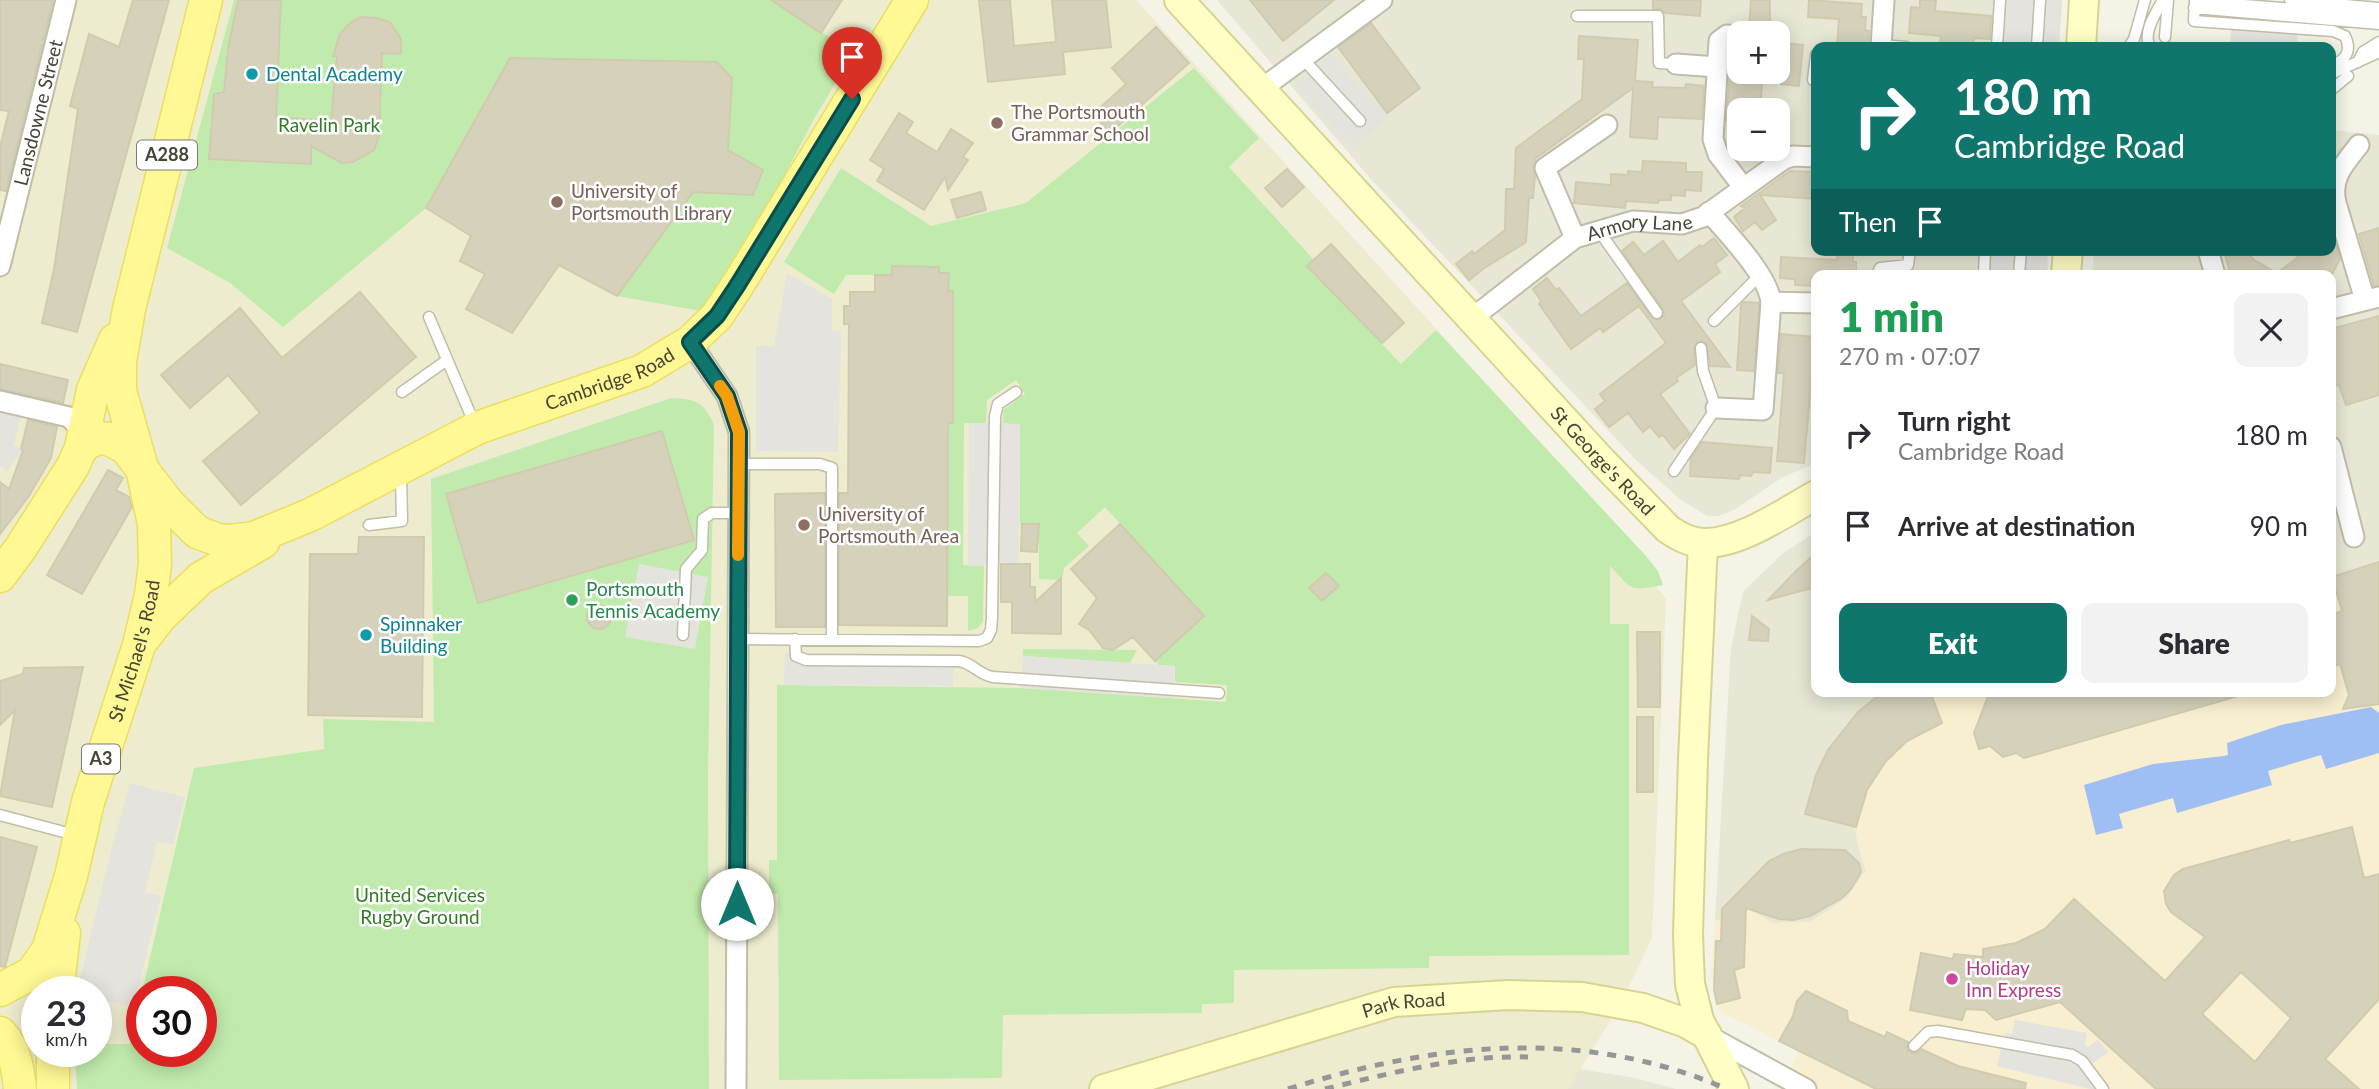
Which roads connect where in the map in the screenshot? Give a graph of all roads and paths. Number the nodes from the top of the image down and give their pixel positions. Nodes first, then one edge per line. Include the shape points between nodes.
1 (66, 0) edge
2 (206, 0) edge
3 (912, 0) edge
4 (1179, 0) edge
5 (1382, 0) edge
6 (1884, 0) edge
7 (2000, 0) edge
8 (2040, 0) edge
9 (2084, 0) edge
10 (2146, 0) edge
11 (2166, 0) edge
12 (2290, 0) edge
13 (2195, 3) edge
14 (2379, 8) edge
15 (1577, 16) dead end
16 (2379, 16) edge
17 (2379, 24) edge
18 (1727, 35) edge
19 (2165, 37) dead end
20 (1881, 42) edge
21 (1997, 42) edge
22 (2037, 42) edge
23 (2081, 42) edge
24 (2132, 42) edge
25 (2148, 42) edge
26 (2379, 42) edge
27 (2379, 52) edge
28 (1303, 59) junction
29 (2358, 62) junction
30 (1676, 64) joint
31 (2336, 64) edge
32 (1717, 67) junction
33 (2336, 72) edge
34 (2348, 76) dead end
35 (2336, 86) edge
36 (1260, 90) junction
37 (1360, 121) dead end
38 (1607, 125) dead end
39 (2359, 145) dead end
40 (1811, 157) edge
41 (2336, 179) edge
42 (1743, 187) junction
43 (2336, 200) edge
44 (1709, 212) junction
45 (1599, 230) junction
46 (1575, 238) junction
47 (1909, 256) edge
48 (0, 266) edge
49 (1879, 270) edge
50 (1759, 276) junction
51 (2372, 298) edge
52 (1772, 302) junction
53 (1811, 303) edge
54 (2336, 308) edge
55 (129, 309) junction
56 (1657, 313) dead end
57 (429, 317) dead end
58 (1471, 319) junction
59 (1714, 321) dead end
60 (690, 342) junction
61 (1701, 348) dead end
62 (447, 360) junction
63 (402, 392) dead end
64 (1016, 392) dead end
65 (0, 401) edge
66 (1716, 408) junction
67 (477, 428) junction
68 (81, 448) junction
69 (738, 464) junction
70 (142, 468) junction
71 (400, 468) junction
72 (1674, 471) dead end
73 (2336, 479) edge
74 (1811, 498) edge
75 (738, 513) junction
76 (310, 515) junction
77 (369, 525) dead end
78 (2354, 537) dead end
79 (1703, 543) junction
80 (0, 576) edge
81 (683, 635) dead end
82 (738, 639) junction
83 (795, 639) junction
84 (832, 639) junction
85 (139, 645) junction
86 (1219, 693) dead end
87 (0, 815) edge
88 (79, 836) junction
89 (71, 876) junction
90 (59, 976) edge
91 (10, 986) edge
92 (0, 1033) edge
93 (1707, 1035) junction
94 (1914, 1046) dead end
95 (53, 1067) edge
96 (20, 1089) edge
97 (53, 1089) edge
98 (736, 1089) edge
99 (1104, 1089) edge
100 (1734, 1089) edge
101 (1805, 1089) edge
102 (2103, 1089) edge

1 - 48 street, Lansdowne Street
2 - 55 main road, A288
3 - 60 main road, Cambridge Road / A3 via 737,286 717,316
4 - 36 main road, St George's Road
5 - 28 street
6 - 20 street
7 - 21 lane
8 - 22 lane
9 - 23 main road
10 - 24 lane
11 - 19 lane
11 - 25 lane
12 - 14 lane
13 - 16 lane
13 - 17 lane
13 - 31 lane via 2194,20 2333,31 2345,36 2347,54
15 - 30 lane via 1658,16 1659,63
18 - 32 street via 1721,38
26 - 29 lane via 2363,52
27 - 29 lane
28 - 36 street
28 - 37 lane
29 - 33 lane
30 - 32 street
32 - 42 street via 1713,139 1718,154
34 - 35 lane
36 - 58 main road, St George's Road
38 - 46 street via 1545,168
39 - 41 street
40 - 42 street, Armory Lane via 1788,157
42 - 44 street, Armory Lane
43 - 51 street
44 - 45 street, Armory Lane via 1682,225 1633,221
44 - 50 street
45 - 46 street, Armory Lane
45 - 56 lane
46 - 58 street, Armory Lane
47 - 49 lane via 1908,265
50 - 52 street
50 - 59 lane
51 - 54 street
52 - 53 street
52 - 66 street via 1763,410
55 - 68 main road, A288 via 93,390
55 - 70 main road, A288 via 120,391
57 - 62 lane
58 - 79 main road, St George's Road via 1662,524 1677,535
60 - 67 main road, Cambridge Road / A3 via 642,371
60 - 69 street via 727,396 739,432
61 - 66 lane via 1703,371
62 - 63 lane
62 - 67 lane
64 - 84 lane via 998,404 995,416 990,635 979,641
65 - 68 street via 69,417 80,428
66 - 72 lane
67 - 71 main road, Cambridge Road / A3
68 - 70 main road, A3 via 99,438 109,439 126,448
68 - 80 main road
69 - 75 street
69 - 84 lane via 832,468
70 - 76 main road, Cambridge Road / A3 via 189,525 218,540 254,538
70 - 85 main road, St Michael's Road / A3 via 151,502 155,550 151,595
71 - 76 main road, Cambridge Road / A3
71 - 77 lane via 402,521
73 - 78 street
74 - 79 main road via 1740,535
75 - 81 lane via 712,513 703,519 702,550 686,569
75 - 82 street
76 - 85 main road, Cambridge Road / A3 via 201,578 161,616
79 - 93 main road via 1688,935 1691,993
82 - 83 lane
82 - 98 street
83 - 84 lane
83 - 86 lane via 796,656 806,660 959,661 993,677
85 - 88 main road, St Michael's Road / A3
87 - 88 lane
88 - 89 main road, St Michael's Road / A3
89 - 90 main road, A3
89 - 91 main road, St Michael's Road / A3 via 48,950 32,973
92 - 96 main road via 14,1056
93 - 99 main road, Park Road via 1652,1011 1582,997 1508,995 1394,1002
93 - 100 main road
93 - 101 street
94 - 102 lane via 1928,1032 1938,1031 2072,1055
95 - 97 main road

